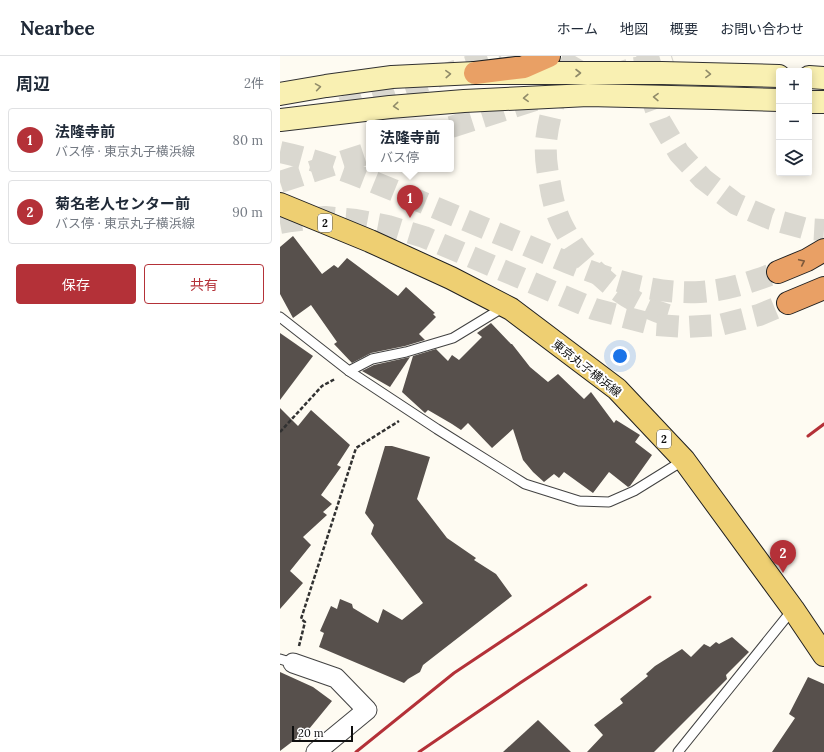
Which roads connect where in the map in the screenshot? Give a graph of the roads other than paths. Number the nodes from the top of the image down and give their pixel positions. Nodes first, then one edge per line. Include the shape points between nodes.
1 (549, 56) edge
2 (475, 73) junction
3 (776, 76) edge
4 (812, 77) edge
5 (824, 78) edge
6 (280, 94) edge
7 (776, 100) edge
8 (812, 102) edge
9 (824, 102) edge
10 (280, 120) edge
11 (280, 204) edge
12 (824, 250) edge
13 (778, 272) tunnel mouth
14 (824, 288) edge
15 (788, 303) tunnel mouth
16 (506, 306) junction
17 (280, 317) edge
18 (349, 371) junction
19 (684, 460) junction
20 (793, 609) junction
21 (824, 654) edge
22 (287, 661) edge
23 (316, 752) edge
24 (678, 752) edge

1 - 2 highway via 524,67
2 -> 3 street
6 -> 2 street via 392,77
4 - 5 street
7 -> 10 street via 580,96 464,101
8 - 9 street
11 - 16 main road, 東京丸子横浜線 / 2 via 370,241
13 -> 12 highway
14 - 15 highway
16 - 18 lane via 453,338 372,359
16 - 19 main road, 東京丸子横浜線 / 2 via 617,389
17 - 18 lane
18 - 19 lane via 524,484 579,501 609,502 634,491
19 - 20 main road, 東京丸子横浜線 / 2
20 - 21 main road, 東京丸子横浜線 / 2
20 - 24 lane
22 - 23 street via 336,678 367,710

